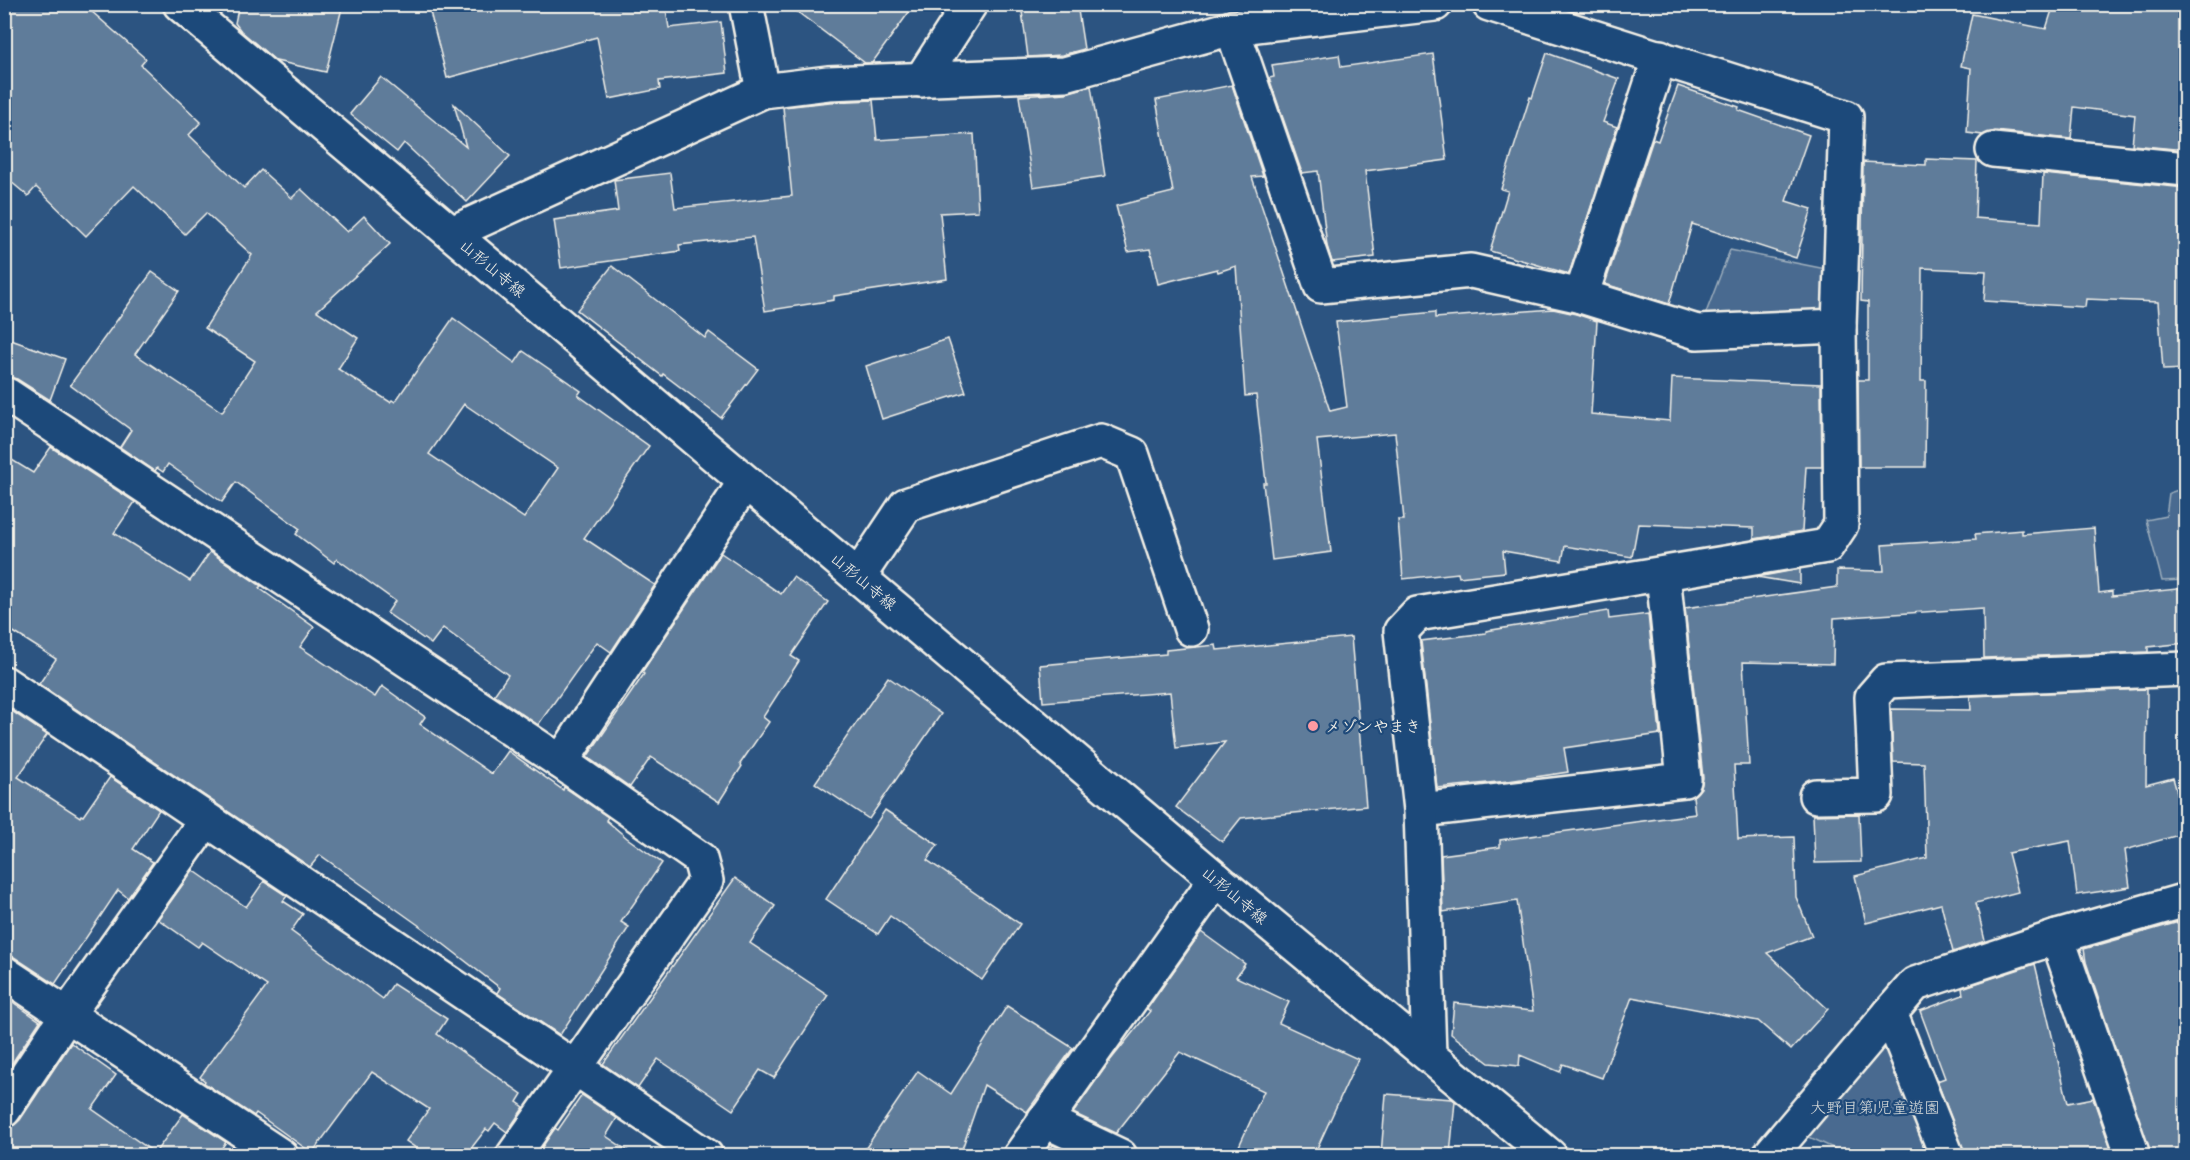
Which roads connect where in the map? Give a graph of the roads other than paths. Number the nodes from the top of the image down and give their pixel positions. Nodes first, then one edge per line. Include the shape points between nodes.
1 (180, 4) edge
2 (746, 4) edge
3 (970, 4) edge
4 (1435, 4) edge
5 (1489, 4) edge
6 (1232, 28) junction
7 (1660, 57) junction
8 (921, 80) junction
9 (763, 91) junction
10 (1993, 150) dead end
11 (2186, 169) edge
12 (452, 233) junction
13 (1581, 296) junction
14 (1839, 326) junction
15 (4, 395) edge
16 (745, 482) junction
17 (1663, 574) junction
18 (858, 577) junction
19 (1191, 629) dead end
20 (2186, 669) edge
21 (4, 683) edge
22 (561, 762) junction
23 (1816, 796) dead end
24 (1421, 810) junction
25 (206, 820) junction
26 (1216, 879) junction
27 (2186, 900) edge
28 (2056, 937) junction
29 (4, 973) edge
30 (1890, 1013) junction
31 (68, 1015) junction
32 (1429, 1055) junction
33 (576, 1068) junction
34 (4, 1110) edge
35 (1044, 1120) junction
36 (281, 1155) edge
37 (513, 1155) edge
38 (706, 1155) edge
39 (1020, 1155) edge
40 (1120, 1155) edge
41 (1550, 1155) edge
42 (1769, 1155) edge
43 (1947, 1155) edge
44 (2133, 1155) edge

1 - 12 main road, 山形山寺線
2 - 9 main road
3 - 8 main road
4 - 6 main road
5 - 7 main road
6 - 8 main road via 1065,74
6 - 13 main road via 1322,285 1471,271
7 - 13 main road
7 - 14 main road via 1846,117
8 - 9 main road via 828,83
9 - 12 main road
10 - 11 main road
12 - 16 main road, 山形山寺線
13 - 14 main road via 1698,332
14 - 17 main road via 1841,525 1827,546
15 - 22 main road
16 - 18 main road, 山形山寺線
16 - 22 main road
17 - 24 main road via 1417,614 1401,631
17 - 24 main road via 1684,780
18 - 19 main road via 906,505 1101,441 1132,454
18 - 26 main road, 山形山寺線
20 - 23 main road via 1886,681 1872,697 1876,795
21 - 25 main road
22 - 33 main road via 700,859 706,880
24 - 32 main road
25 - 31 main road
25 - 33 main road
26 - 32 main road, 山形山寺線
26 - 35 main road
27 - 28 main road
28 - 30 main road via 1915,984
28 - 44 main road
29 - 31 main road
30 - 42 main road
30 - 43 main road
31 - 34 main road
31 - 36 main road
32 - 41 main road, 山形山寺線
33 - 37 main road
33 - 38 main road
35 - 39 main road
35 - 40 main road

